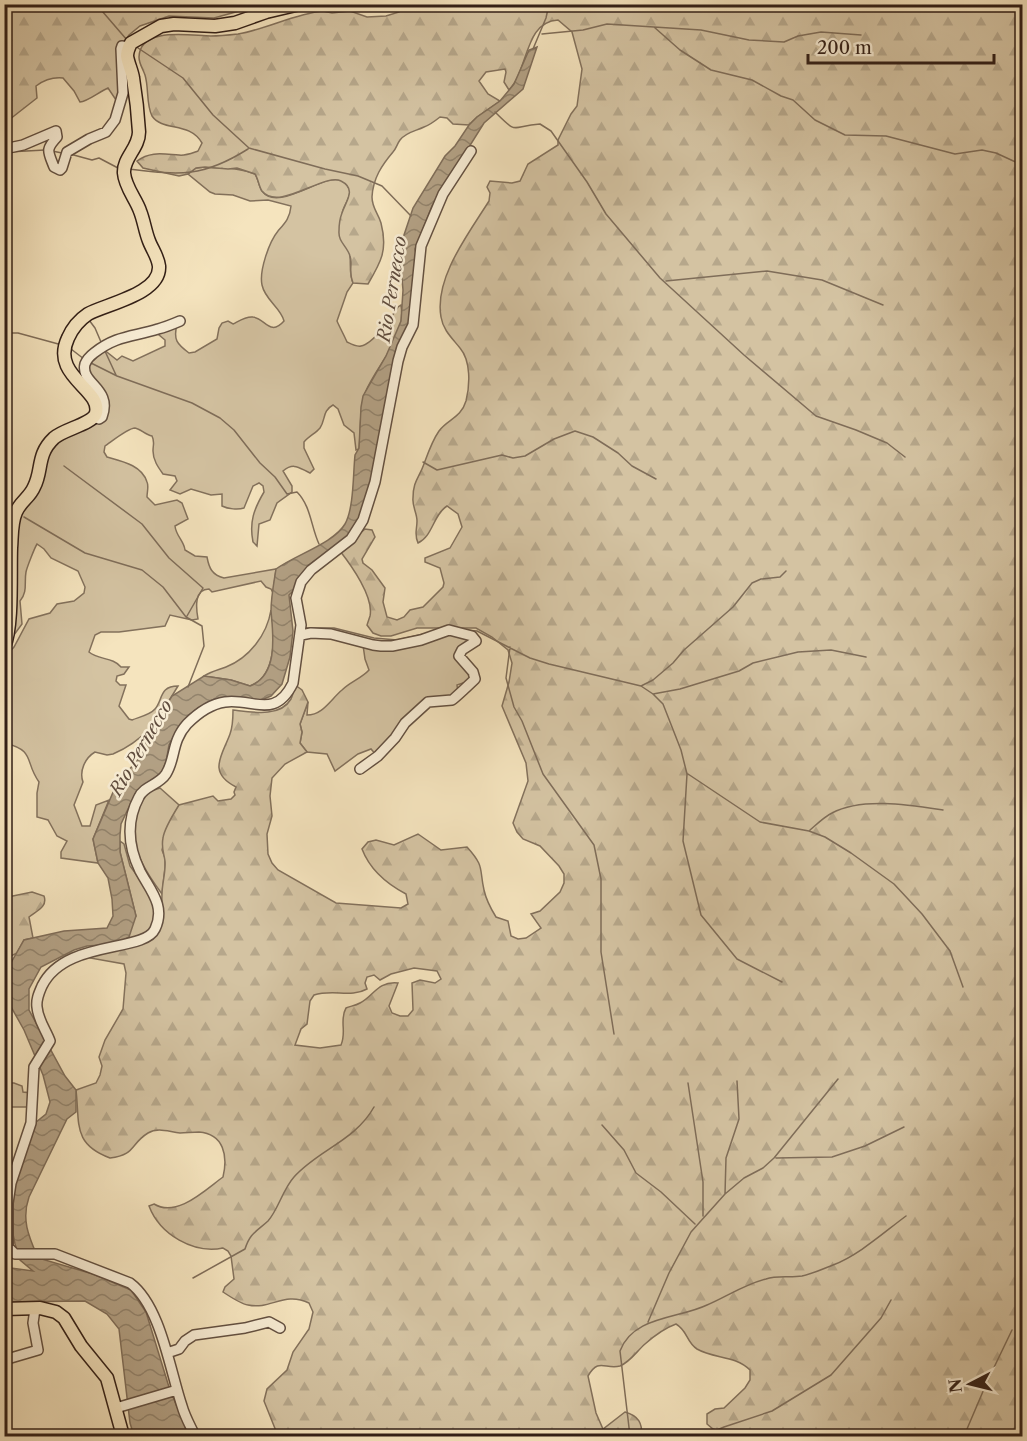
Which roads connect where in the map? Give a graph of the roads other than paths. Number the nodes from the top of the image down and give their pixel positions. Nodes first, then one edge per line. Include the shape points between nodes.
1 (300, 4) edge
2 (129, 47) junction
3 (4, 149) edge
4 (471, 151) dead end
5 (180, 321) dead end
6 (94, 417) junction
7 (301, 630) junction
8 (4, 647) edge
9 (360, 769) dead end
10 (10, 1253) edge
11 (4, 1309) edge
12 (35, 1309) junction
13 (280, 1328) dead end
14 (167, 1353) junction
15 (4, 1360) edge
16 (175, 1390) junction
17 (120, 1407) junction
18 (123, 1436) edge
19 (195, 1437) edge

1 - 2 main road via 236,23 161,26
2 - 3 street via 121,49 123,93 115,120 106,132 67,152 60,170 54,167 48,150 57,137 56,131
2 - 6 main road via 127,56 136,92 139,134 124,175 159,271 137,294 88,314 69,336 65,361 74,379 93,397
4 - 7 street via 443,194 421,246 413,325 398,361 370,499 356,533 301,582 296,598
5 - 6 street via 125,336 87,359 86,374 104,402 102,417
6 - 8 main road via 64,430 53,440 40,461 36,484 15,513
7 - 9 street via 373,645 392,646 449,630 472,636 476,641 459,656 473,672 473,682 452,700 428,702 378,756
7 - 10 street via 293,683 284,697 269,705 224,702 196,715 176,740 164,777 141,793 132,814 130,839 137,864 156,897 156,927 148,937 64,962 48,975 37,997 38,1014 49,1044 34,1067 31,1123 11,1183
10 - 14 street via 55,1254 129,1283 145,1298
11 - 12 main road
12 - 15 street via 33,1323 38,1350
12 - 17 main road via 56,1312 64,1318 108,1378
13 - 14 street via 270,1322 200,1333
14 - 16 street
16 - 17 street
16 - 19 street
17 - 18 main road

